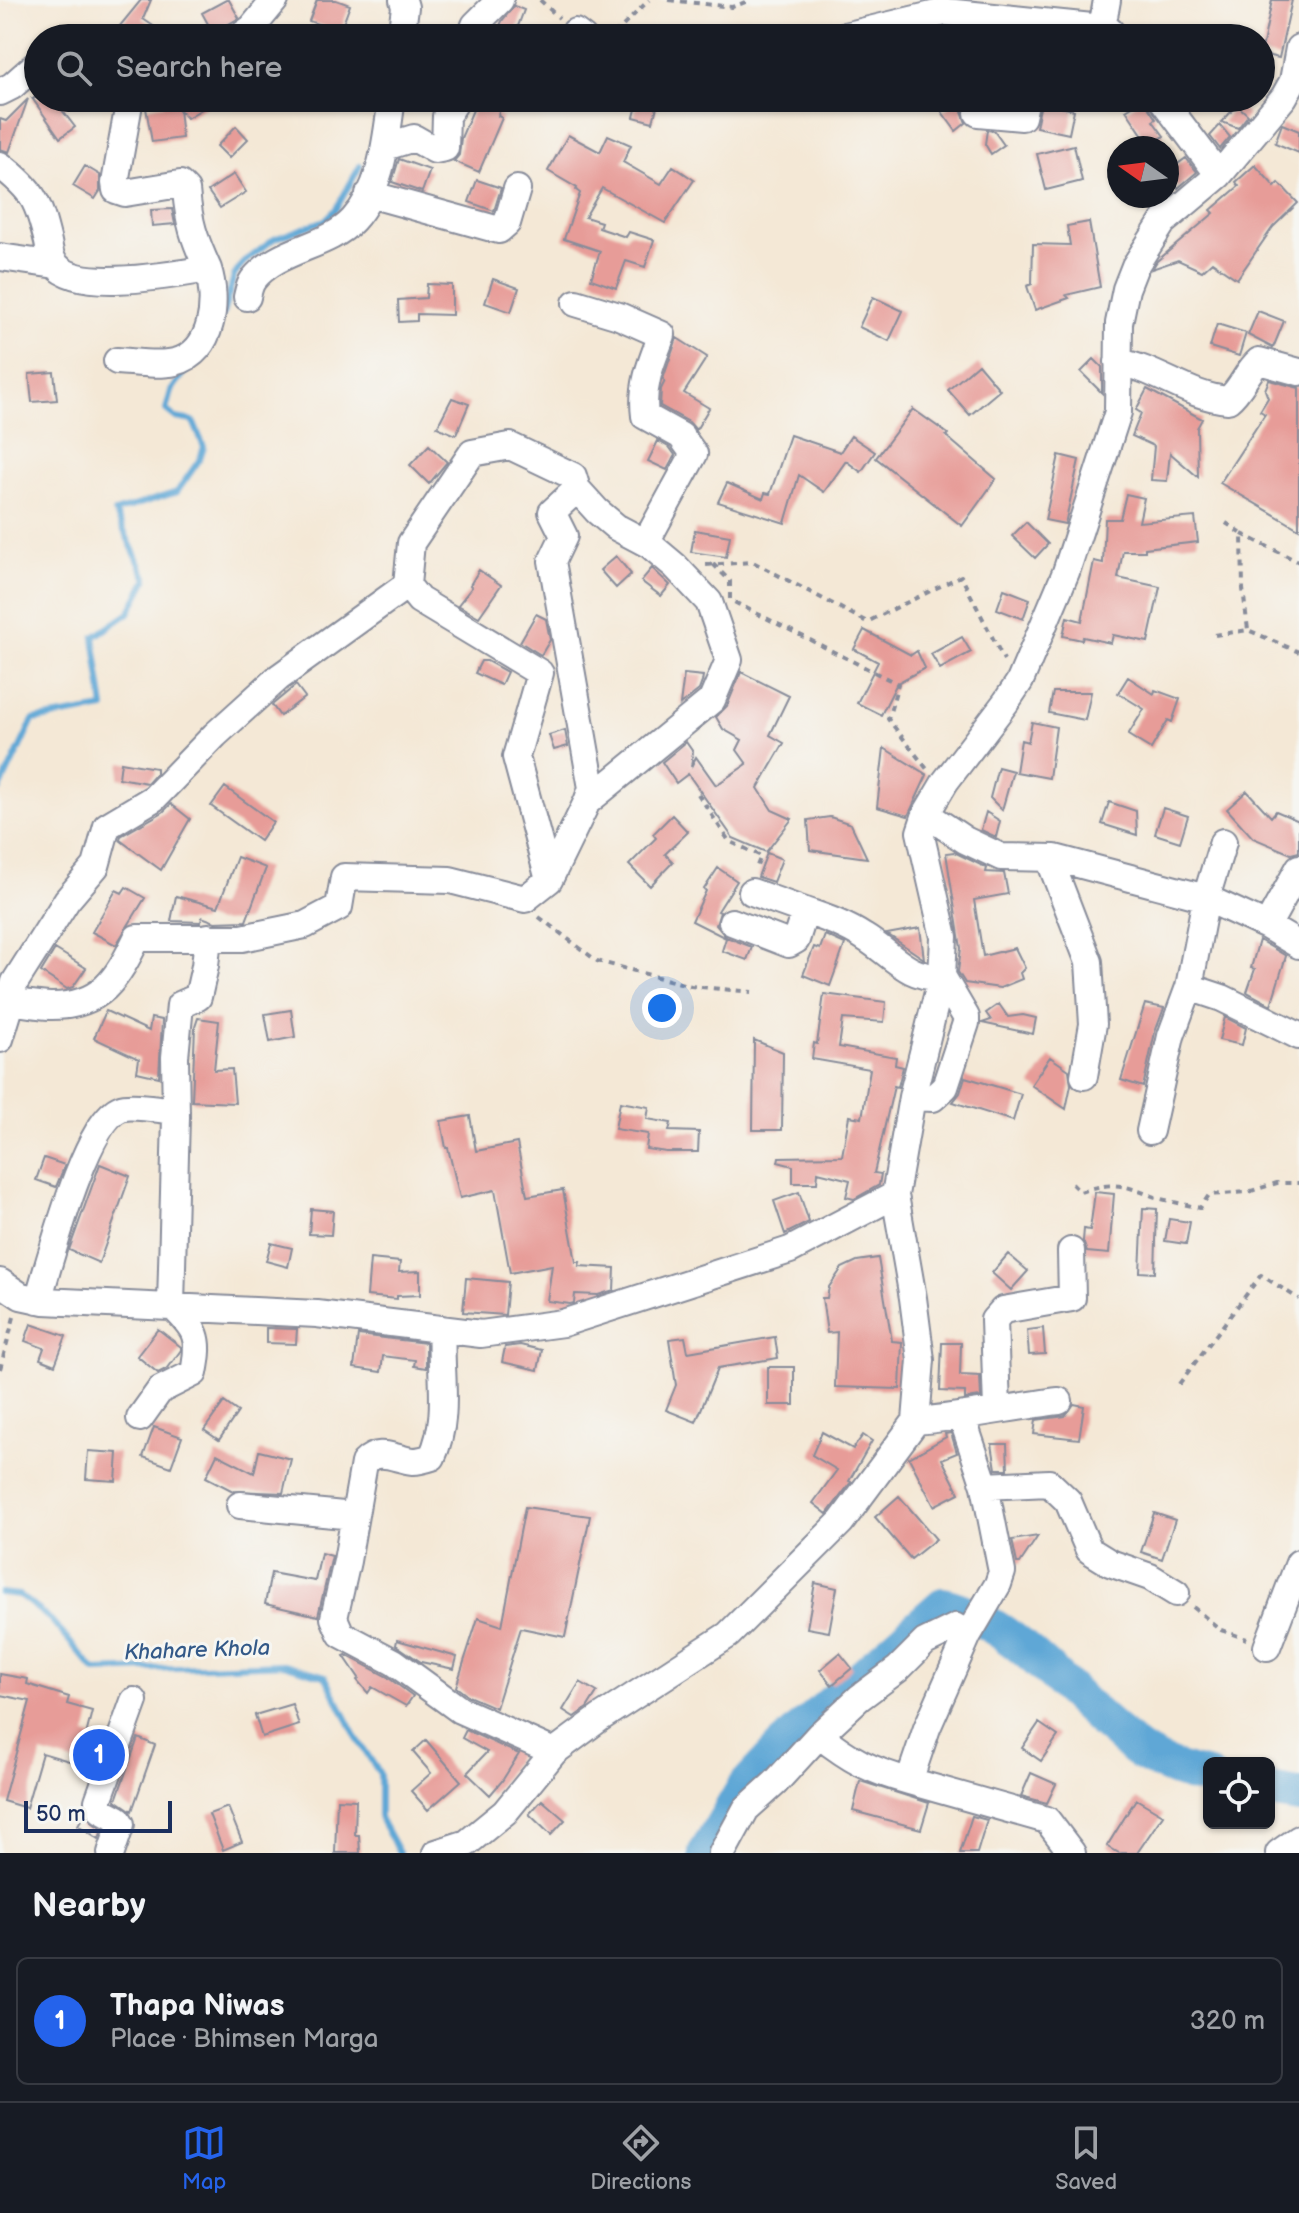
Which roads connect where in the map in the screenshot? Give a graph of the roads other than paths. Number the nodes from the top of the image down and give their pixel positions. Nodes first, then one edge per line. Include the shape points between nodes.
1 (275, 0) edge
2 (403, 0) edge
3 (500, 0) edge
4 (1107, 0) edge
5 (1036, 19) edge
6 (255, 24) edge
7 (403, 24) edge
8 (476, 24) edge
9 (895, 24) edge
10 (1062, 24) edge
11 (1108, 24) edge
12 (1299, 48) edge
13 (24, 75) edge
14 (0, 92) edge
15 (1275, 108) edge
16 (128, 112) edge
17 (390, 112) edge
18 (449, 112) edge
19 (1023, 112) edge
20 (1172, 112) edge
21 (1272, 112) edge
22 (978, 113) dead end
23 (385, 147) junction
24 (0, 165) edge
25 (1219, 175) junction
26 (517, 189) dead end
27 (369, 194) junction
28 (0, 257) edge
29 (56, 265) junction
30 (208, 269) junction
31 (247, 297) dead end
32 (576, 303) dead end
33 (117, 361) dead end
34 (1118, 362) junction
35 (1299, 372) edge
36 (577, 489) junction
37 (646, 542) junction
38 (407, 585) junction
39 (587, 802) junction
40 (926, 814) junction
41 (1223, 842) dead end
42 (1049, 858) junction
43 (1299, 868) edge
44 (549, 880) junction
45 (752, 892) road end
46 (1206, 898) junction
47 (805, 911) junction
48 (732, 922) dead end
49 (1267, 926) junction
50 (208, 937) junction
51 (1299, 945) edge
52 (942, 976) junction
53 (1189, 987) junction
54 (7, 1002) edge
55 (1299, 1036) edge
56 (0, 1039) edge
57 (1084, 1076) dead end
58 (176, 1111) junction
59 (1150, 1131) dead end
60 (895, 1195) junction
61 (1071, 1251) dead end
62 (0, 1282) edge
63 (27, 1305) junction
64 (171, 1305) junction
65 (442, 1329) junction
66 (1059, 1401) dead end
67 (997, 1409) junction
68 (962, 1417) junction
69 (140, 1418) dead end
70 (916, 1421) junction
71 (985, 1486) junction
72 (240, 1505) dead end
73 (354, 1516) junction
74 (1299, 1563) edge
75 (1176, 1593) road end
76 (968, 1635) junction
77 (1267, 1647) road end
78 (134, 1701) dead end
79 (819, 1735) junction
80 (554, 1752) junction
81 (909, 1781) junction
82 (1299, 1839) edge
83 (111, 1853) edge
84 (436, 1853) edge
85 (722, 1853) edge
86 (1072, 1853) edge
87 (1279, 1853) edge

1 - 6 street
2 - 7 street
3 - 8 street
4 - 11 street
5 - 9 street via 945,12
5 - 10 street
12 - 15 street via 1293,81
13 - 14 street
16 - 30 street via 116,190 180,184
17 - 23 street
18 - 23 street via 445,148 435,150 414,138
19 - 22 street via 1022,117
20 - 25 street
21 - 25 street
23 - 27 street
24 - 29 street via 38,203
25 - 34 street via 1163,222 1135,266 1121,307
26 - 27 street via 507,223 499,230
27 - 31 street via 353,220 280,259 253,280
28 - 29 street
29 - 30 street via 74,274 122,281
30 - 33 street via 214,315 198,346 177,362
32 - 37 street via 662,335 642,396 645,416 681,436 694,454
34 - 35 street via 1228,400 1259,361
34 - 40 street via 1118,412 1109,442 1066,572 1020,681
36 - 37 street via 616,527
36 - 38 street via 573,476 510,446 472,453 411,543
36 - 39 street via 552,512 564,536 552,561 592,788
37 - 39 street via 709,602 729,660 712,700
38 - 44 street via 419,600 540,673 516,757
38 - 54 street via 278,678 154,798 107,826 96,866 67,900
39 - 44 street
40 - 42 street via 1001,857
40 - 52 street via 920,832 944,937
41 - 46 street
42 - 46 street
42 - 57 street via 1089,962 1093,1024
43 - 49 street
44 - 50 street via 525,899 450,880 344,877 339,907 305,925 242,938
45 - 47 street
46 - 49 street
46 - 53 street
47 - 48 street via 796,940 789,944
47 - 52 street via 854,931 918,975
49 - 51 street
50 - 54 street via 137,938 121,970 96,998 54,1006
50 - 58 street via 198,997 180,1005
52 - 60 street
53 - 55 street
53 - 59 street via 1171,1036
54 - 56 street
58 - 63 street via 122,1106 94,1136
58 - 64 street
60 - 65 street via 790,1250 563,1323 481,1334
60 - 70 street via 921,1360
61 - 67 street via 1072,1298 1003,1310 994,1320
62 - 63 street
63 - 64 street
64 - 65 street
64 - 69 street via 192,1326 198,1352 194,1373 160,1390
65 - 73 street via 445,1393 432,1457 417,1461 371,1455 364,1463
66 - 67 street
67 - 68 street
68 - 70 street
68 - 71 street
70 - 80 street via 841,1522 728,1635
71 - 75 street via 1049,1483 1068,1501 1089,1550
71 - 76 street via 1002,1572
72 - 73 street
73 - 80 street via 334,1618 341,1634 394,1662 460,1710
74 - 77 street
76 - 79 street via 956,1627 925,1642
76 - 81 street
78 - 83 street via 98,1801 101,1810 121,1824
79 - 81 street via 850,1759
79 - 85 street via 746,1809
80 - 84 street via 505,1812 467,1843
81 - 86 street via 1047,1820
82 - 87 street

